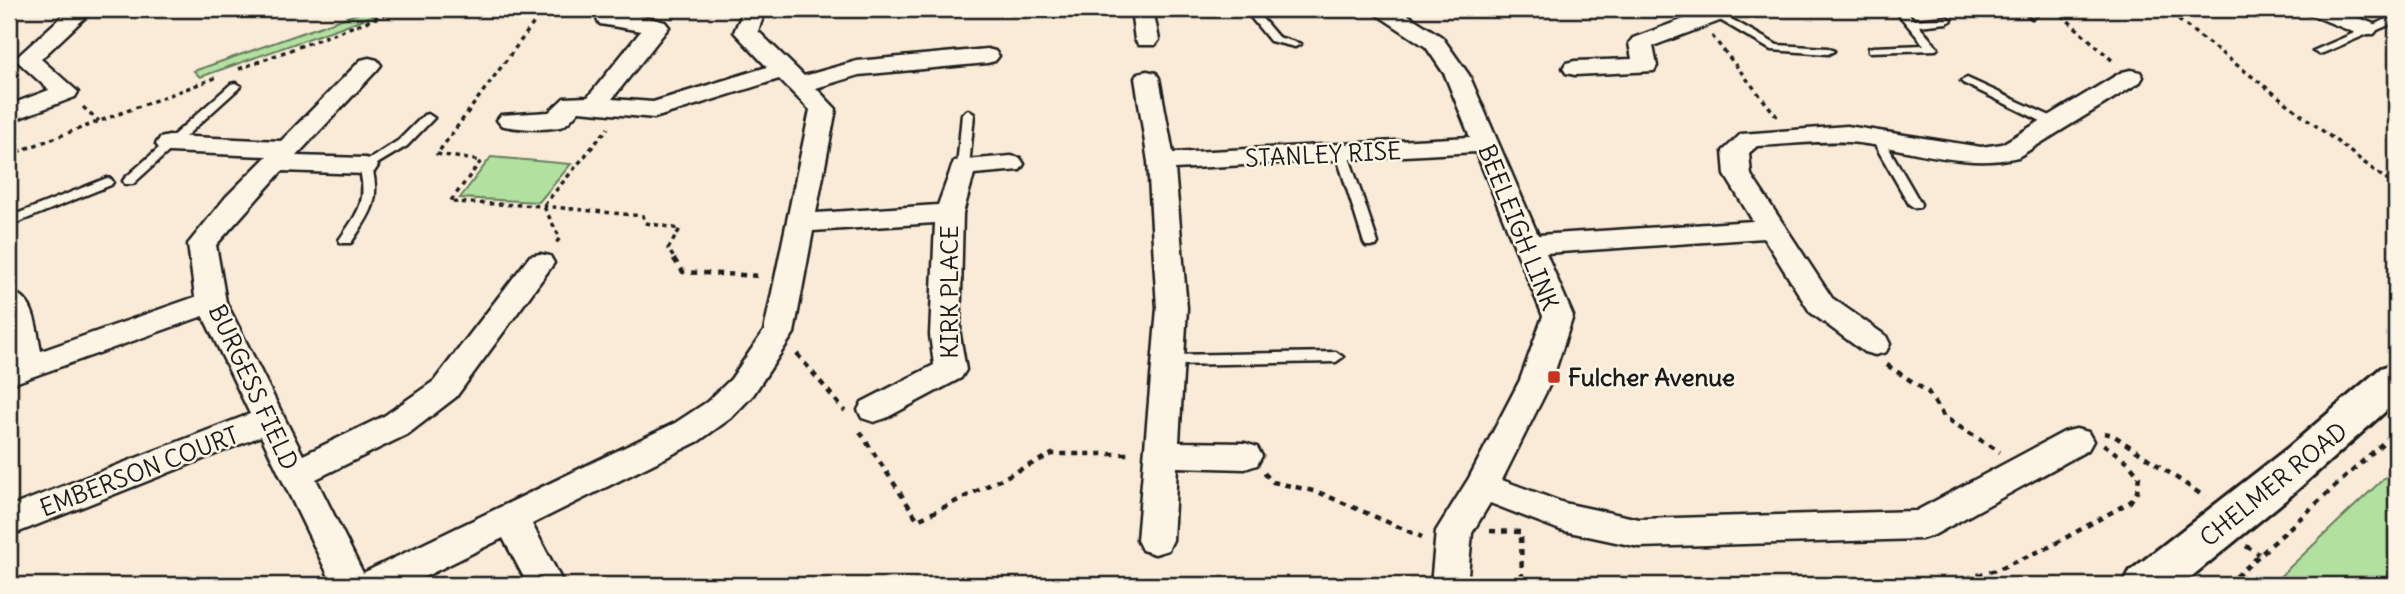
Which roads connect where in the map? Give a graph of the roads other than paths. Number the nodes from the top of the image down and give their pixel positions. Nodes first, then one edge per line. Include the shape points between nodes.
1 (83, 9) edge
2 (755, 9) edge
3 (1142, 9) edge
4 (1249, 9) edge
5 (1899, 9) edge
6 (2317, 9) edge
7 (1401, 12) edge
8 (1706, 15) edge
9 (2396, 18) edge
10 (608, 19) dead end
11 (1947, 20) dead end
12 (1910, 23) junction
13 (2366, 29) junction
14 (1147, 40) dead end
15 (1295, 44) dead end
16 (1872, 50) dead end
17 (1828, 51) dead end
18 (2319, 51) dead end
19 (987, 56) dead end
20 (18, 61) edge
21 (369, 65) dead end
22 (1575, 68) dead end
23 (2131, 77) road end
24 (791, 78) junction
25 (1147, 78) dead end
26 (1967, 81) dead end
27 (235, 86) dead end
28 (594, 105) junction
29 (9, 114) edge
30 (968, 114) dead end
31 (428, 118) dead end
32 (510, 120) dead end
33 (2055, 123) junction
34 (1877, 138) junction
35 (169, 144) junction
36 (1485, 144) junction
37 (1342, 153) junction
38 (281, 156) junction
39 (1161, 162) junction
40 (1011, 164) dead end
41 (365, 166) junction
42 (963, 167) junction
43 (129, 181) dead end
44 (107, 183) dead end
45 (1915, 204) dead end
46 (949, 213) junction
47 (9, 222) edge
48 (800, 223) junction
49 (1772, 229) junction
50 (346, 240) dead end
51 (1371, 243) dead end
52 (1531, 245) junction
53 (540, 263) road end
54 (9, 301) edge
55 (211, 302) junction
56 (1875, 344) road end
57 (1336, 357) dead end
58 (1170, 360) junction
59 (19, 370) edge
60 (2396, 378) edge
61 (859, 416) road end
62 (268, 420) junction
63 (2076, 440) dead end
64 (1161, 454) junction
65 (1245, 456) road end
66 (295, 474) junction
67 (1482, 486) junction
68 (511, 519) junction
69 (9, 522) edge
70 (1156, 540) dead end
71 (351, 585) edge
72 (374, 585) edge
73 (546, 585) edge
74 (1449, 585) edge
75 (2147, 585) edge

1 - 20 street
2 - 24 street via 746,32
3 - 14 street
4 - 15 lane via 1274,39
5 - 12 lane
6 - 13 street
7 - 36 street, BEELEIGH LINK via 1434,42 1458,75
8 - 17 lane via 1775,48
8 - 22 street via 1641,43 1645,66
9 - 13 lane
10 - 28 street via 657,27
11 - 12 lane
12 - 16 lane via 1932,48
13 - 18 lane
19 - 24 street
20 - 29 street via 66,92
21 - 38 street, BURGESS FIELD
23 - 33 street
24 - 28 street via 654,110
24 - 48 street via 823,109
25 - 39 street
26 - 33 lane
27 - 35 lane
28 - 32 street via 573,103 556,120
30 - 42 lane
31 - 41 lane via 403,143
33 - 34 street via 2009,151 1981,155
34 - 45 lane
34 - 49 street via 1847,134 1750,139 1736,150 1738,174
35 - 38 street
35 - 43 lane
36 - 37 street, STANLEY RISE
36 - 52 street, BEELEIGH LINK
37 - 39 street, STANLEY RISE
37 - 51 lane
38 - 41 street
38 - 55 street, BURGESS FIELD via 202,244
39 - 58 street via 1172,308
40 - 42 street
41 - 50 lane via 373,190 368,207
42 - 46 street, KIRK PLACE
44 - 47 lane
46 - 48 street, KIRK PLACE
46 - 61 street, KIRK PLACE via 945,335 950,370
48 - 68 street via 779,333 743,387 687,432
49 - 52 street
49 - 56 street via 1821,305
52 - 67 street, BEELEIGH LINK via 1558,316 1536,380
53 - 66 street via 445,389 396,425
54 - 59 street via 17,308
55 - 59 street
55 - 62 street, BURGESS FIELD
57 - 58 lane
58 - 64 street
60 - 75 main road, CHELMER ROAD via 2345,425
62 - 66 street, BURGESS FIELD
62 - 69 street, EMBERSON COURT
63 - 67 street via 1921,525 1639,533 1560,516
64 - 65 street
64 - 70 street
66 - 71 street, BURGESS FIELD
67 - 74 street, BEELEIGH LINK via 1454,531
68 - 72 street
68 - 73 street

